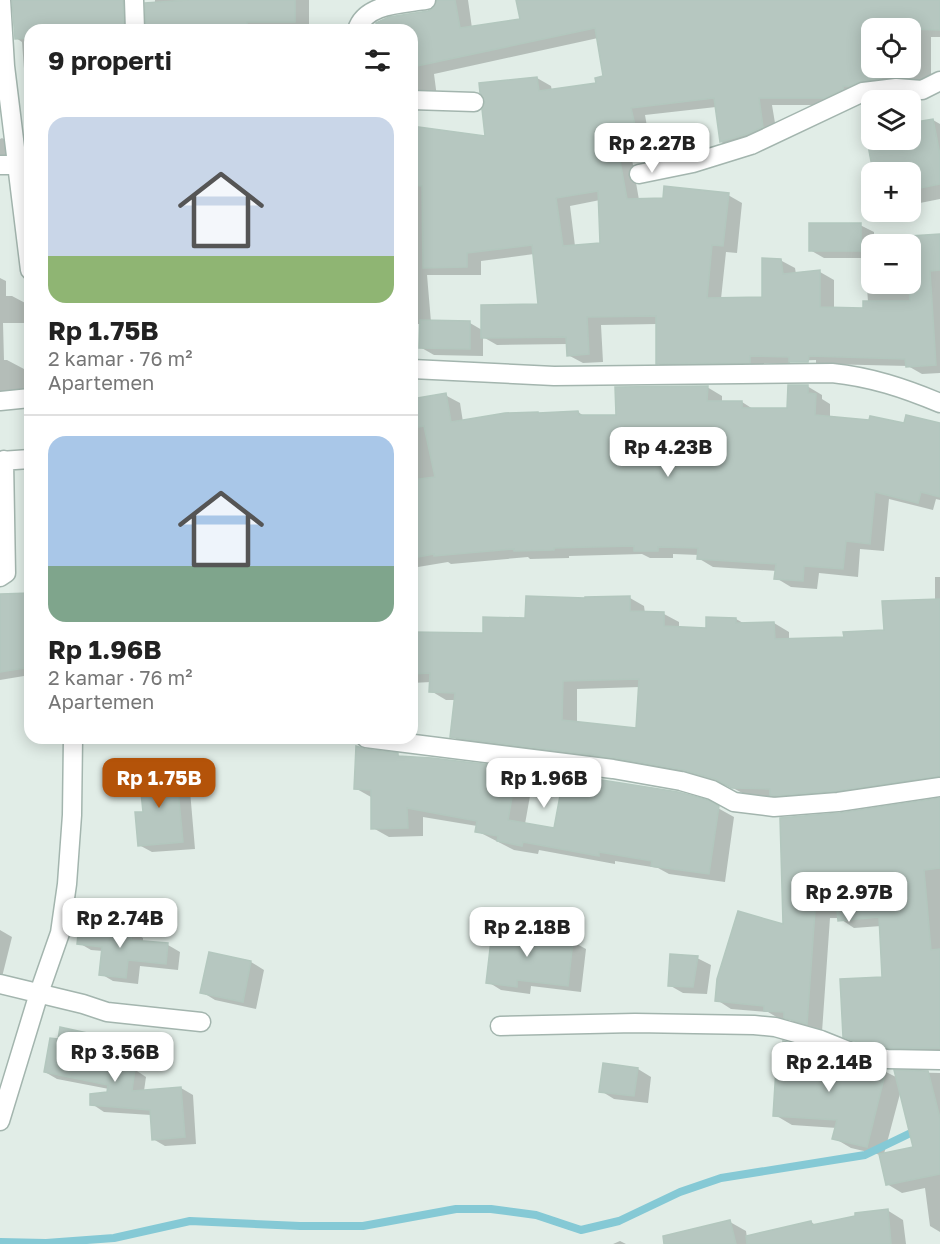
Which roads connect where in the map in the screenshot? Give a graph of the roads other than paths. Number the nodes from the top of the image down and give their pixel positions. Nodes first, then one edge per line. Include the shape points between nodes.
1 (1, 0) edge
2 (134, 0) edge
3 (426, 0) edge
4 (135, 24) edge
5 (360, 24) edge
6 (940, 81) edge
7 (418, 100) edge
8 (474, 102) dead end
9 (21, 125) edge
10 (9, 165) edge
11 (639, 174) dead end
12 (24, 240) edge
13 (418, 369) edge
14 (24, 399) edge
15 (0, 401) edge
16 (940, 403) edge
17 (24, 459) edge
18 (2, 460) edge
19 (0, 577) edge
20 (73, 744) edge
21 (414, 744) edge
22 (940, 787) edge
23 (0, 984) edge
24 (39, 993) junction
25 (201, 1022) dead end
26 (500, 1026) dead end
27 (940, 1060) edge
28 (0, 1121) edge

1 - 9 street via 5,66
2 - 4 street
3 - 5 street via 373,10
6 - 11 street via 922,90 862,92 751,145
7 - 8 street
9 - 10 street
10 - 12 street
13 - 16 street via 554,376 832,373 901,387
14 - 15 street
17 - 18 street
18 - 19 street via 6,573
20 - 24 street via 67,884 60,933
21 - 22 street via 613,769 681,781 712,790 734,802 774,807
23 - 24 street
24 - 25 street via 123,1015
24 - 28 street
26 - 27 street via 754,1025 775,1027 851,1052 887,1059

